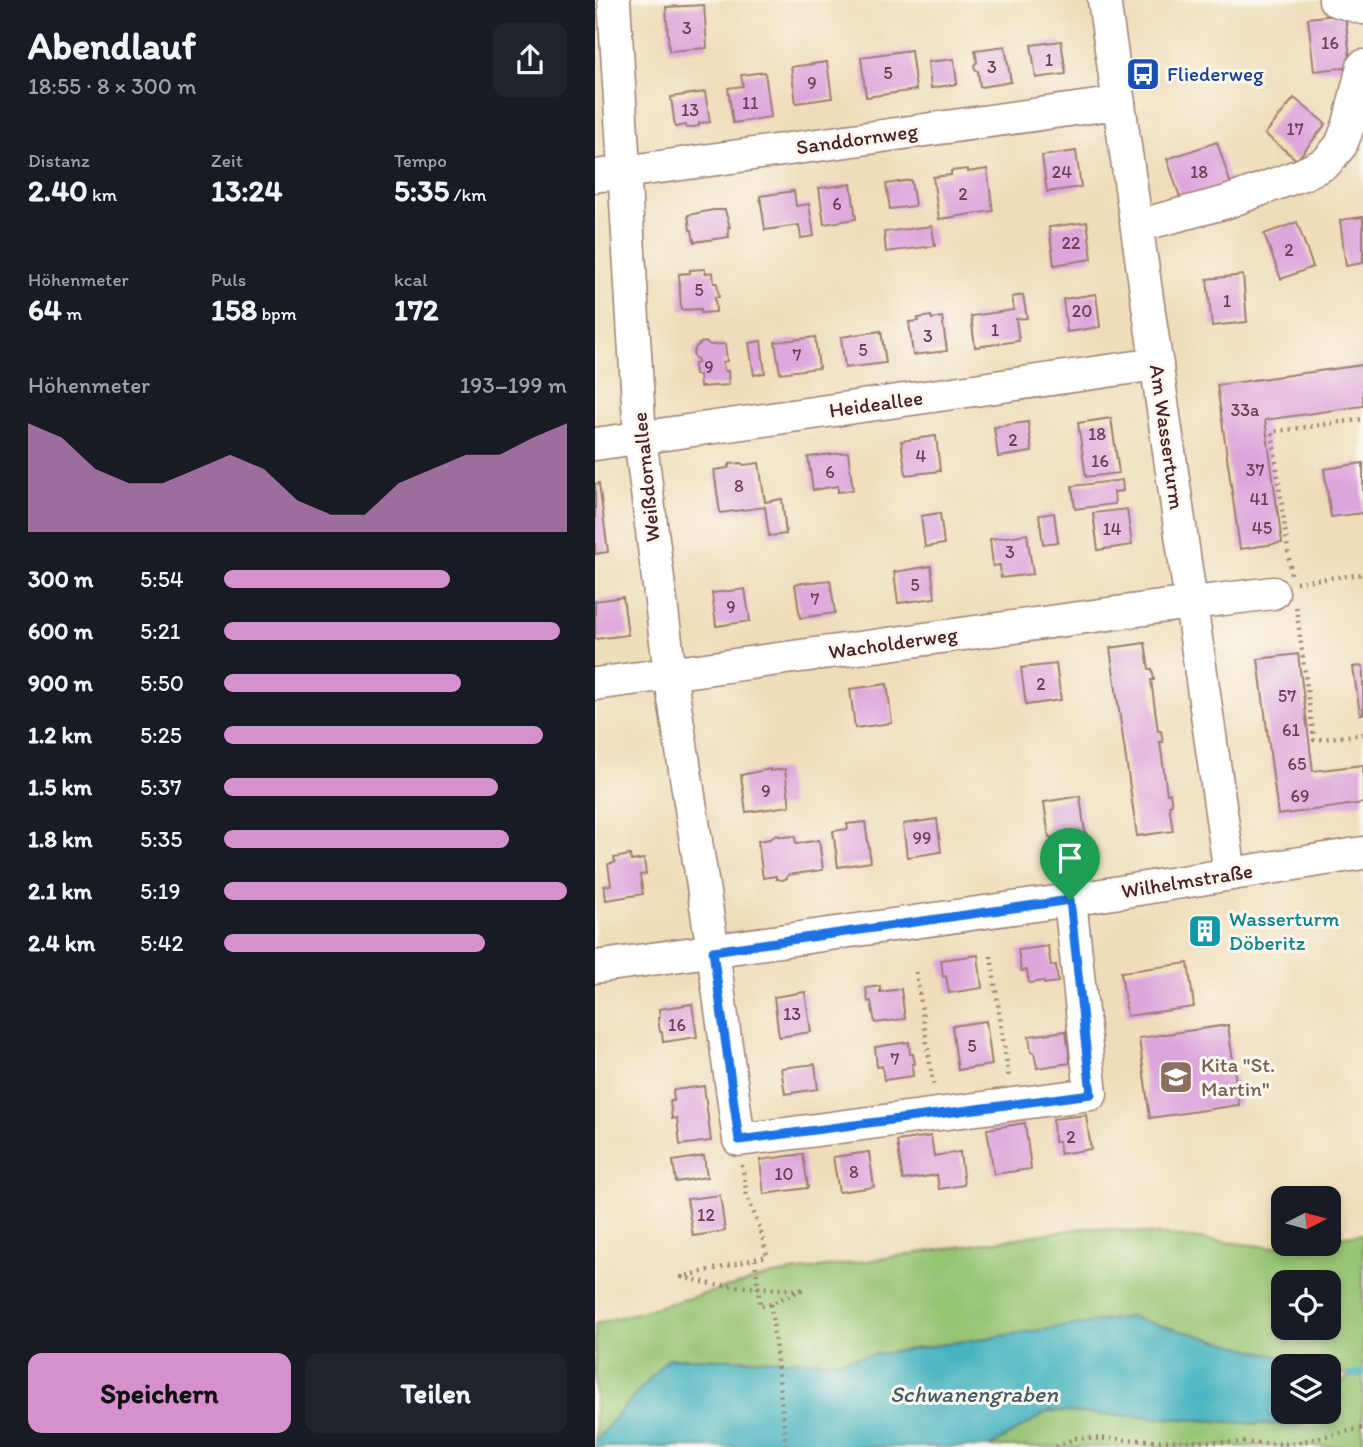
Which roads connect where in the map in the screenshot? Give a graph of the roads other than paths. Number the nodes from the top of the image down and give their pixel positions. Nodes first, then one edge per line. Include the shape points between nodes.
1 (614, 0) edge
2 (1104, 0) edge
3 (1335, 0) edge
4 (1363, 8) edge
5 (1363, 66) edge
6 (1119, 103) junction
7 (610, 173) edge
8 (1137, 226) junction
9 (1157, 364) junction
10 (640, 438) junction
11 (595, 444) edge
12 (1283, 594) road end
13 (1192, 603) junction
14 (670, 673) junction
15 (595, 684) edge
16 (1363, 853) edge
17 (1230, 874) junction
18 (1070, 900) junction
19 (713, 951) junction
20 (595, 967) edge

1 - 7 street, Weißdornallee
2 - 6 street, Am Wasserturm
3 - 4 street
5 - 8 street via 1341,145 1326,163 1227,202
6 - 7 street, Sanddornweg
6 - 8 street, Am Wasserturm
7 - 10 street, Weißdornallee
8 - 9 street, Am Wasserturm
9 - 10 street, Heideallee
9 - 13 street, Am Wasserturm
10 - 11 street, Heideallee
10 - 14 street, Weißdornallee
12 - 13 street, Wacholderweg
13 - 14 street, Wacholderweg
13 - 17 street, Am Wasserturm
14 - 15 street, Wacholderweg
14 - 19 street, Weißdornallee
16 - 17 street, Wilhelmstraße
17 - 18 street, Wilhelmstraße
18 - 19 street, Wilhelmstraße
18 - 19 street, Weißdornallee via 1091,1094 739,1140
19 - 20 street, Wilhelmstraße

